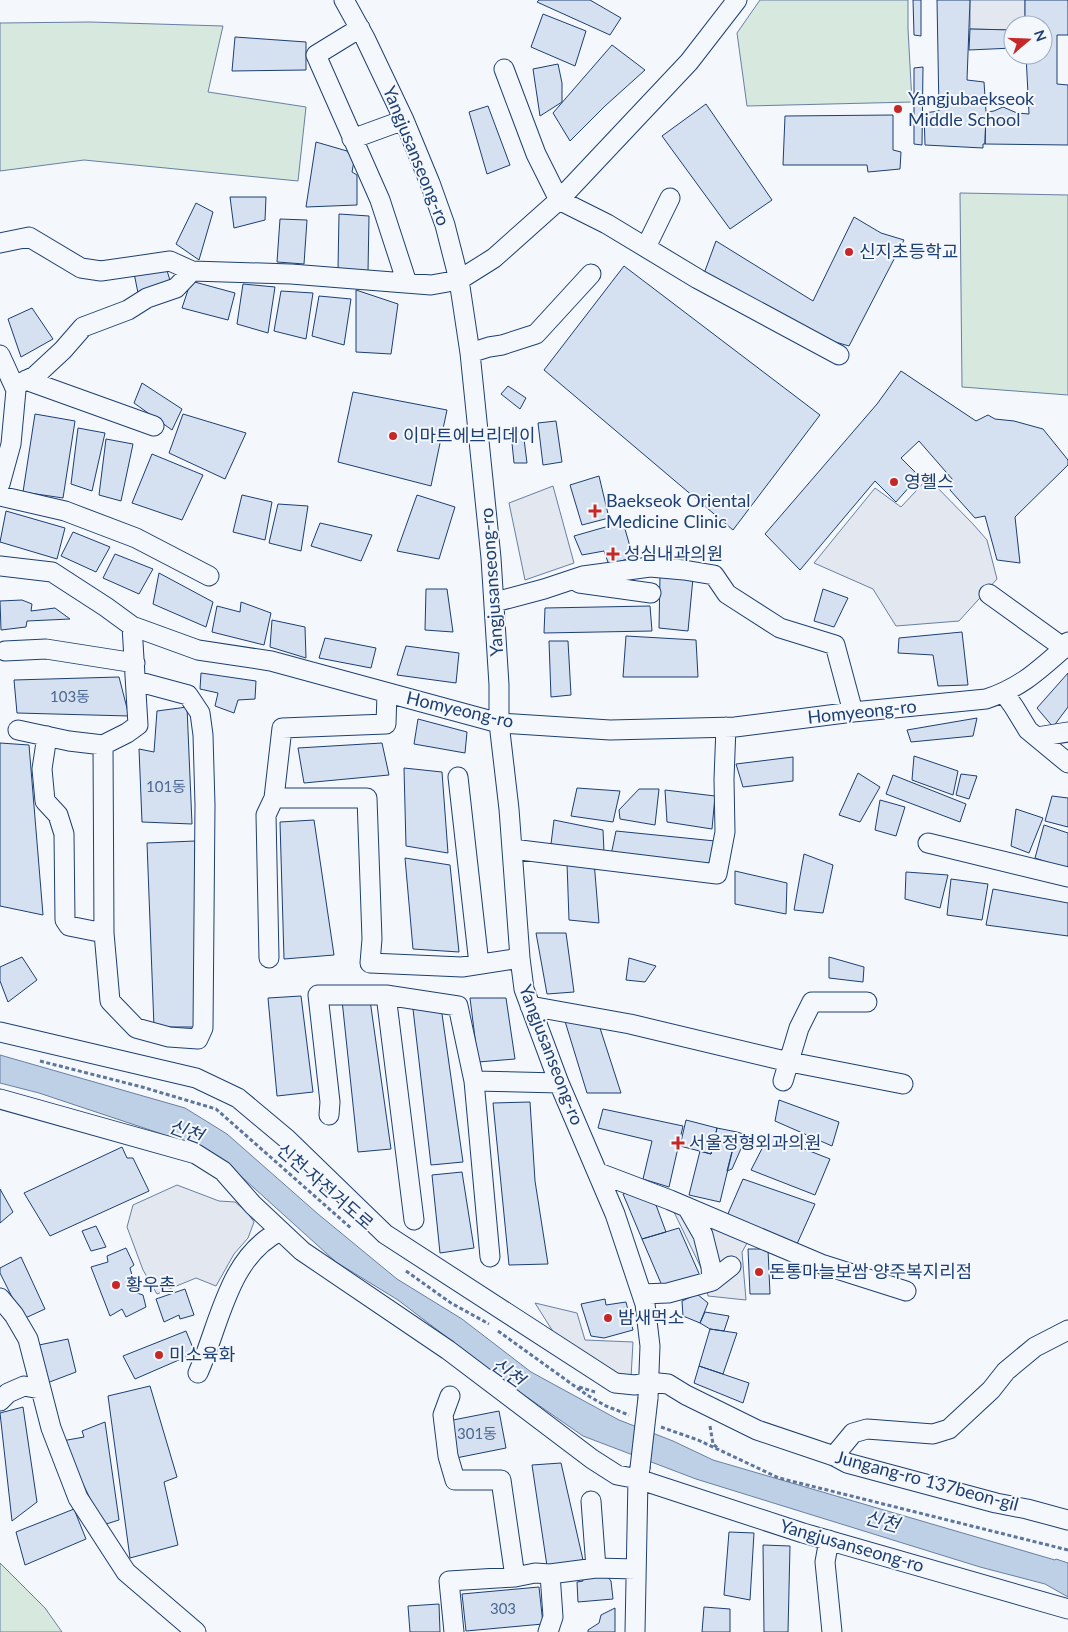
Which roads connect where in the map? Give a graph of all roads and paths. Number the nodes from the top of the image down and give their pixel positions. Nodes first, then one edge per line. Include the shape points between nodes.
1 (344, 0) edge
2 (737, 0) edge
3 (360, 28) junction
4 (504, 69) dead end
5 (404, 120) junction
6 (352, 139) junction
7 (670, 198) dead end
8 (559, 200) junction
9 (0, 244) edge
10 (646, 247) junction
11 (192, 271) junction
12 (591, 274) dead end
13 (459, 280) junction
14 (407, 283) junction
15 (470, 352) junction
16 (0, 355) edge
17 (839, 356) dead end
18 (20, 383) junction
19 (154, 426) dead end
20 (0, 484) edge
21 (0, 496) edge
22 (0, 566) edge
23 (209, 576) dead end
24 (568, 581) junction
25 (651, 593) dead end
26 (989, 594) dead end
27 (495, 602) junction
28 (132, 626) junction
29 (1066, 645) edge
30 (5, 651) dead end
31 (135, 672) junction
32 (387, 693) junction
33 (1004, 694) junction
34 (854, 712) junction
35 (499, 723) junction
36 (726, 727) junction
37 (18, 730) dead end
38 (1068, 732) edge
39 (47, 736) junction
40 (1037, 737) junction
41 (103, 745) junction
42 (1068, 763) edge
43 (458, 776) dead end
44 (274, 798) junction
45 (928, 843) dead end
46 (512, 849) junction
47 (1068, 877) edge
48 (104, 933) junction
49 (269, 958) dead end
50 (520, 958) junction
51 (479, 964) junction
52 (386, 995) junction
53 (867, 1002) dead end
54 (530, 1006) junction
55 (0, 1032) edge
56 (36, 1060) dead end
57 (788, 1061) junction
58 (474, 1081) junction
59 (783, 1081) dead end
60 (559, 1084) junction
61 (903, 1084) dead end
62 (0, 1100) edge
63 (329, 1115) dead end
64 (598, 1173) junction
65 (687, 1207) junction
66 (414, 1220) dead end
67 (280, 1231) junction
68 (356, 1233) dead end
69 (490, 1257) dead end
70 (731, 1266) dead end
71 (402, 1268) dead end
72 (712, 1281) junction
73 (906, 1291) dead end
74 (642, 1294) junction
75 (0, 1298) edge
76 (1068, 1330) edge
77 (198, 1373) dead end
78 (40, 1389) junction
79 (649, 1390) junction
80 (450, 1396) dead end
81 (0, 1401) edge
82 (606, 1406) dead end
83 (698, 1440) dead end
84 (834, 1456) junction
85 (639, 1473) junction
86 (591, 1501) dead end
87 (1068, 1520) edge
88 (829, 1540) junction
89 (1068, 1550) edge
90 (596, 1568) junction
91 (636, 1569) junction
92 (550, 1574) junction
93 (515, 1577) junction
94 (1068, 1609) edge
95 (196, 1632) edge
96 (454, 1632) edge
97 (548, 1632) edge
98 (635, 1632) edge
99 (832, 1632) edge

1 - 3 street, Yangjusanseong-ro
2 - 8 street via 689,62
3 - 5 street, Yangjusanseong-ro
3 - 6 street via 316,55
4 - 8 street via 536,154
5 - 6 street
5 - 13 street, Yangjusanseong-ro via 445,225
6 - 14 street via 380,200
7 - 10 street
8 - 10 street
8 - 13 street via 494,258
9 - 11 street via 29,237 81,268 101,271 170,261
10 - 17 street
11 - 14 street via 291,274
11 - 18 street via 176,288 83,327 35,376
12 - 15 street via 536,334 502,346
13 - 14 street via 431,285
13 - 15 street, Yangjusanseong-ro
15 - 27 street, Yangjusanseong-ro
16 - 18 street
18 - 19 street
18 - 20 street via 16,390 11,444
21 - 23 street via 65,511 136,538
22 - 28 street, Homyeong-ro via 52,572
24 - 25 street
24 - 27 street
24 - 34 street via 582,576 650,567 714,575 727,594 780,628 835,645
26 - 29 street
27 - 35 street, Yangjusanseong-ro
28 - 31 street
28 - 32 street, Homyeong-ro via 198,650 271,661
29 - 33 street, Homyeong-ro
30 - 31 street via 46,648
31 - 41 street via 138,724
31 - 48 street via 188,695 200,713 204,735 203,1028 198,1039 170,1037 136,1028 102,992
32 - 35 street, Homyeong-ro
32 - 44 street via 386,724 282,728
33 - 34 street, Homyeong-ro via 986,699
33 - 40 street via 1028,730
34 - 36 street, Homyeong-ro
35 - 36 street, Homyeong-ro via 610,730
35 - 46 street, Yangjusanseong-ro
36 - 46 street via 724,832 717,874
37 - 39 street
38 - 40 street
39 - 41 street
39 - 48 street via 42,777 45,801 58,815 64,834 64,920 69,926
40 - 42 street
41 - 48 street
43 - 51 street
44 - 49 street via 266,816
44 - 51 street via 367,798 370,963 462,967
45 - 47 street
46 - 50 street, Yangjusanseong-ro
50 - 51 street
50 - 54 street, Yangjusanseong-ro
52 - 58 street via 458,1006
52 - 63 street via 318,994
52 - 66 street
53 - 57 street via 812,1002
54 - 57 street via 630,1024
54 - 60 street, Yangjusanseong-ro
55 - 79 street, Jungang-ro 137beon-gil via 196,1078 238,1098 287,1139 385,1234 615,1383
56 - 68 path, 신천 자전거도로 via 216,1109
57 - 59 street
57 - 61 street
58 - 60 street
58 - 69 street
60 - 64 street, Yangjusanseong-ro
62 - 67 street, Yangjusanseong-ro via 196,1154 223,1170
64 - 65 street
64 - 74 street, Yangjusanseong-ro
65 - 72 street via 703,1235
65 - 73 street via 821,1264
67 - 77 street via 250,1254 236,1278
67 - 85 street, Yangjusanseong-ro via 302,1251 448,1350 592,1459 617,1475
70 - 72 street
71 - 82 path
72 - 74 street via 668,1293
74 - 79 street, Yangjusanseong-ro via 650,1346
75 - 78 street via 28,1339
76 - 84 street via 1035,1347 1013,1365 949,1429 933,1434 867,1429 853,1433
78 - 81 street via 24,1386 8,1393
78 - 95 street via 51,1428 83,1506 126,1572
79 - 84 street, Jungang-ro 137beon-gil via 668,1384 757,1430
79 - 85 street, Yangjusanseong-ro, bridge
80 - 93 street via 443,1415 448,1456 455,1480 501,1480
83 - 89 path via 779,1478
84 - 87 street, Jungang-ro 137beon-gil via 847,1464
85 - 88 street, Yangjusanseong-ro
85 - 91 street
86 - 90 street
88 - 94 street, Yangjusanseong-ro
88 - 99 street via 825,1562
90 - 91 street
90 - 92 street
91 - 98 street
92 - 93 street
92 - 97 street via 553,1617
93 - 96 street via 449,1581

